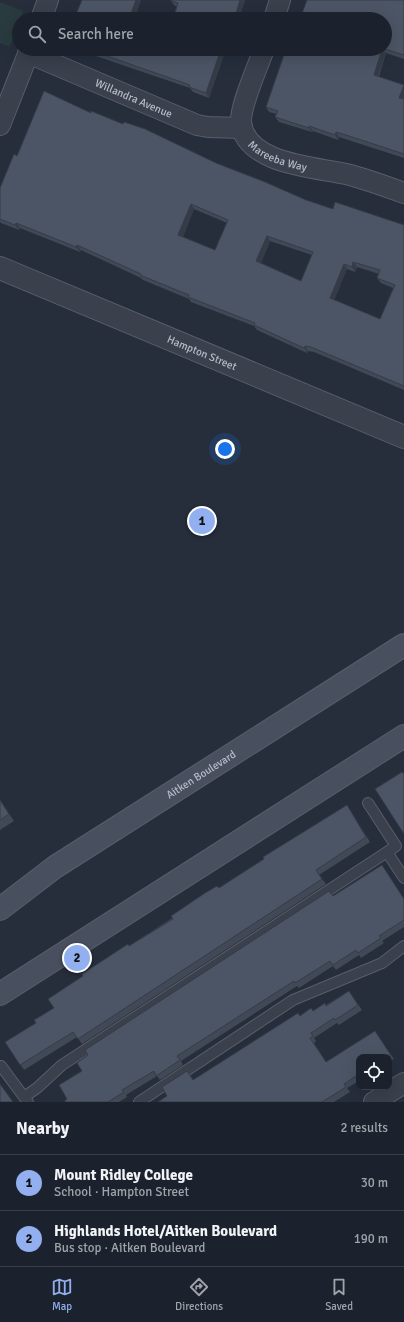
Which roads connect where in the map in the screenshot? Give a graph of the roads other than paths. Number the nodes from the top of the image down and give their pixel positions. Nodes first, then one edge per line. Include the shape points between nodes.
1 (48, 0) edge
2 (280, 0) edge
3 (44, 12) edge
4 (276, 12) edge
5 (27, 56) edge
6 (41, 56) edge
7 (262, 56) edge
8 (0, 125) edge
9 (242, 128) junction
10 (404, 193) edge
11 (0, 268) edge
12 (404, 437) edge
13 (404, 645) edge
14 (404, 736) edge
15 (368, 802) dead end
16 (388, 852) junction
17 (404, 878) edge
18 (0, 909) edge
19 (404, 946) edge
20 (0, 994) edge
21 (1, 1066) dead end
22 (404, 1083) edge
23 (26, 1099) edge
24 (139, 1102) edge
25 (374, 1102) edge

1 - 3 street
2 - 4 street
5 - 8 street
6 - 9 street, Willandra Avenue via 208,128
7 - 9 street, Mareeba Way via 242,112
9 - 10 street, Mareeba Way via 251,145 278,158 318,170 345,174
11 - 12 street, Hampton Street
13 - 18 main road, Aitken Boulevard via 55,867
14 - 20 main road
15 - 16 lane via 396,846
16 - 17 lane
16 - 23 lane via 62,1065
19 - 24 lane via 382,963 294,1000
21 - 23 lane
22 - 25 street

